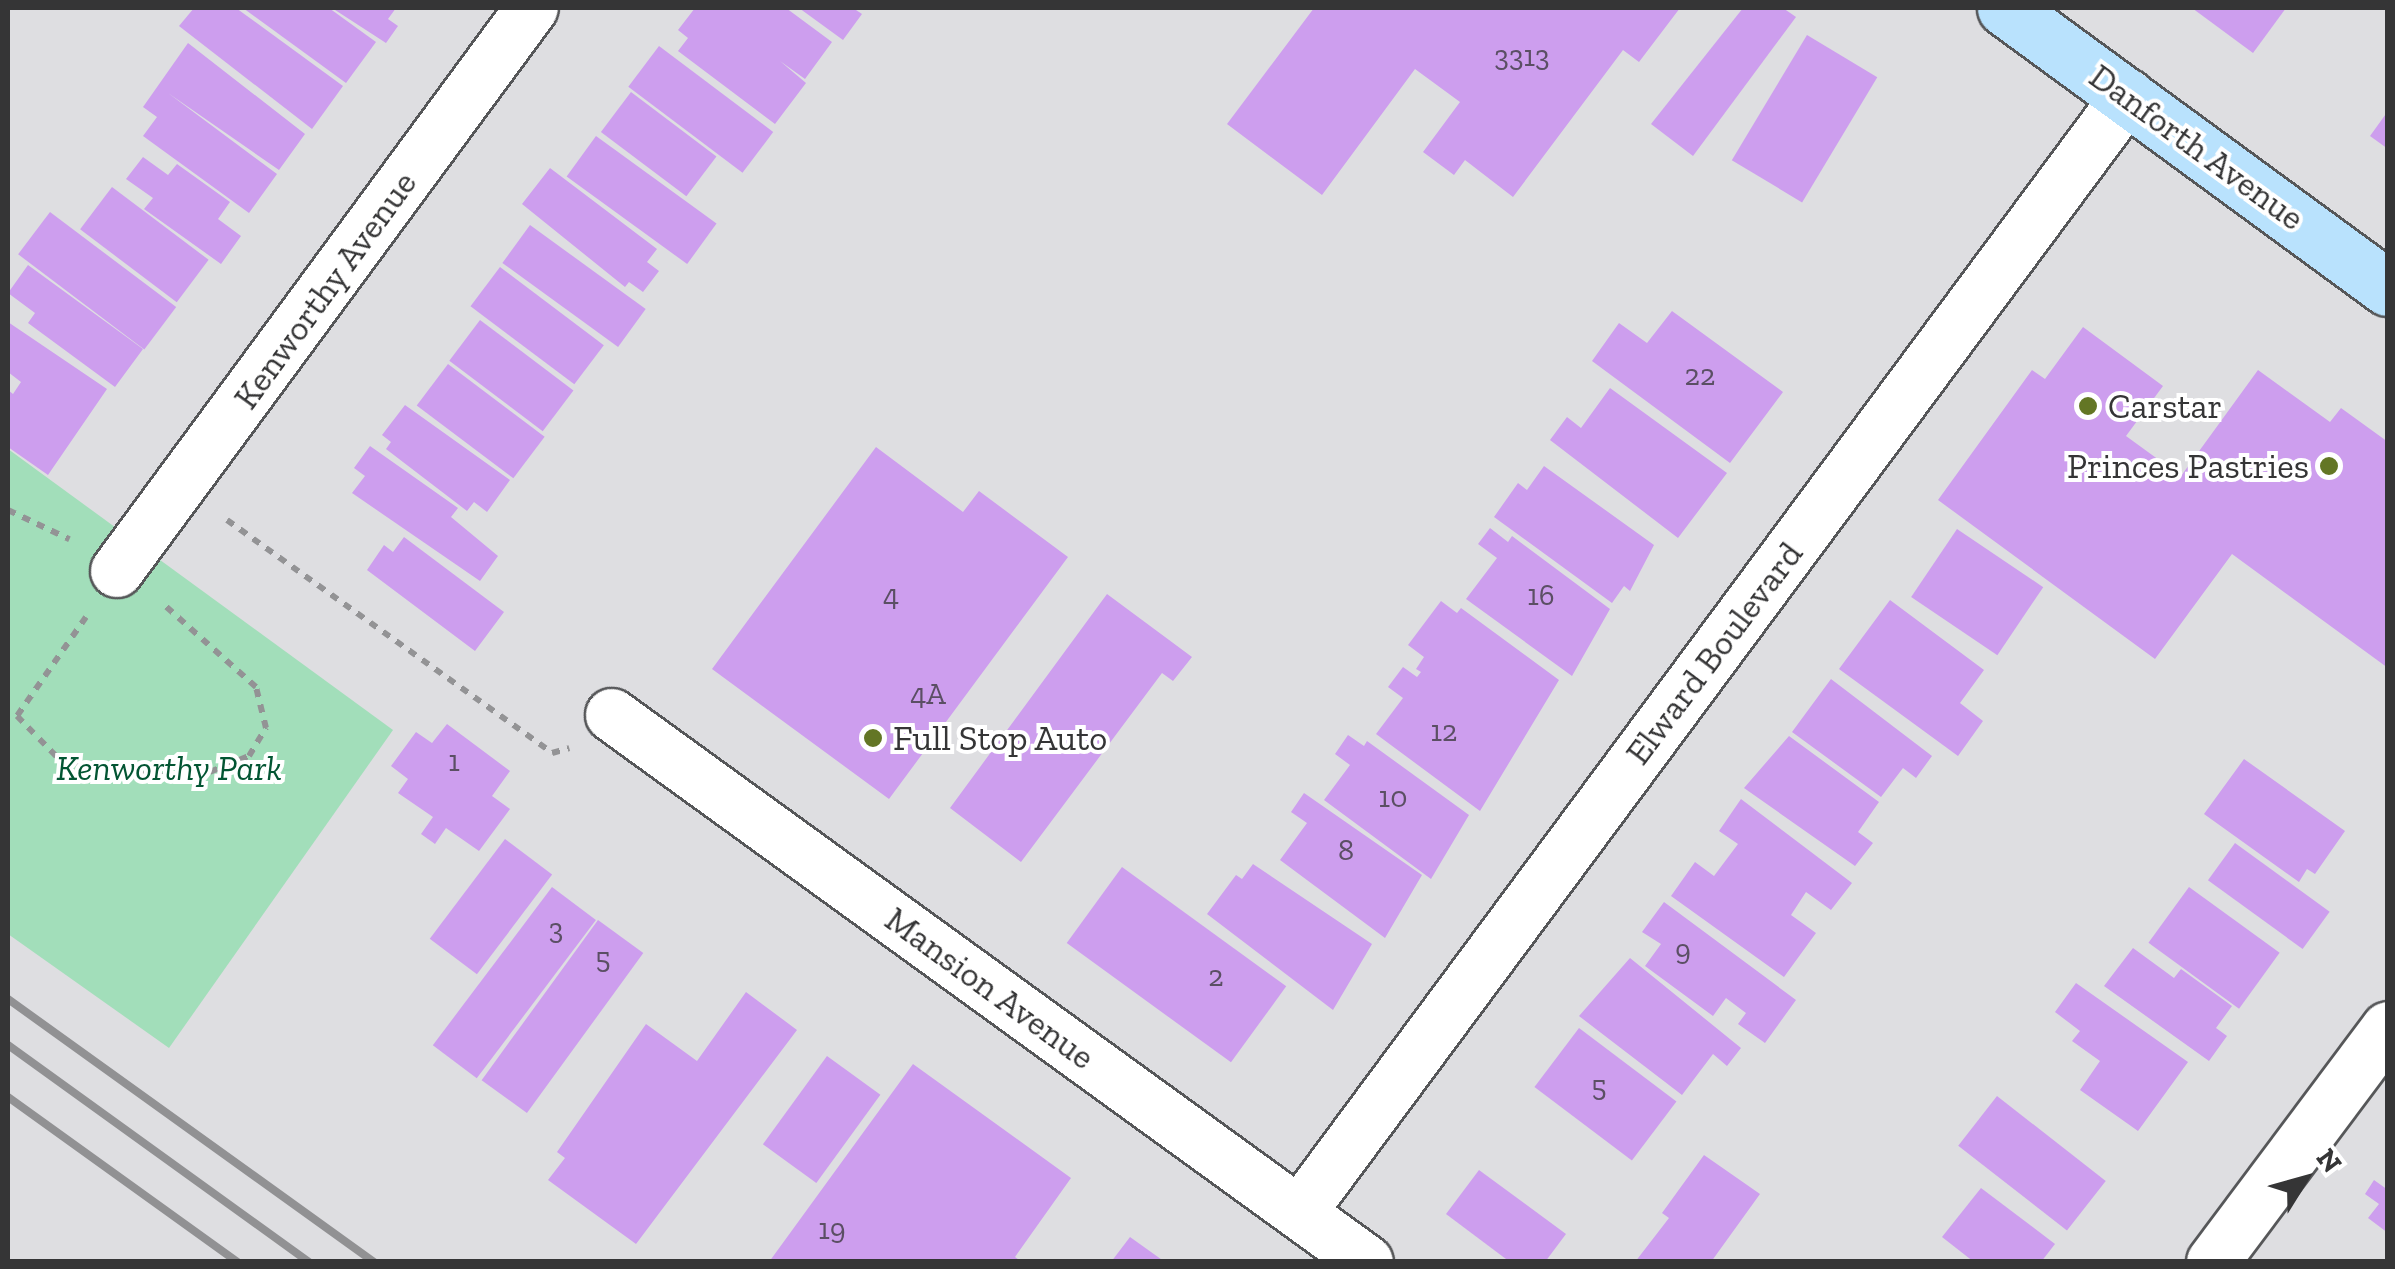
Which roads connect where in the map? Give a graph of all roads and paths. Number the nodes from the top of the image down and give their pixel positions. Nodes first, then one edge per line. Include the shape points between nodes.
1 (532, 8) edge
2 (2024, 13) edge
3 (2128, 96) junction
4 (2388, 288) edge
5 (181, 488) junction
6 (8, 510) edge
7 (118, 571) junction
8 (8, 715) edge
9 (17, 716) junction
10 (593, 731) joint
11 (2388, 1028) edge
12 (1300, 1212) junction
13 (1367, 1262) edge
14 (2212, 1262) edge

1 - 5 street, Kenworthy Avenue
2 - 3 main road, Danforth Avenue
3 - 4 main road, Danforth Avenue
3 - 12 street, Elward Boulevard
5 - 7 street, Kenworthy Avenue
5 - 10 path via 552,753
6 - 7 path
7 - 9 path
7 - 9 path via 224,652 256,687 266,728 250,756 195,778 124,773 58,758
8 - 9 path
10 - 12 street, Mansion Avenue
11 - 14 street
12 - 13 street, Mansion Avenue

